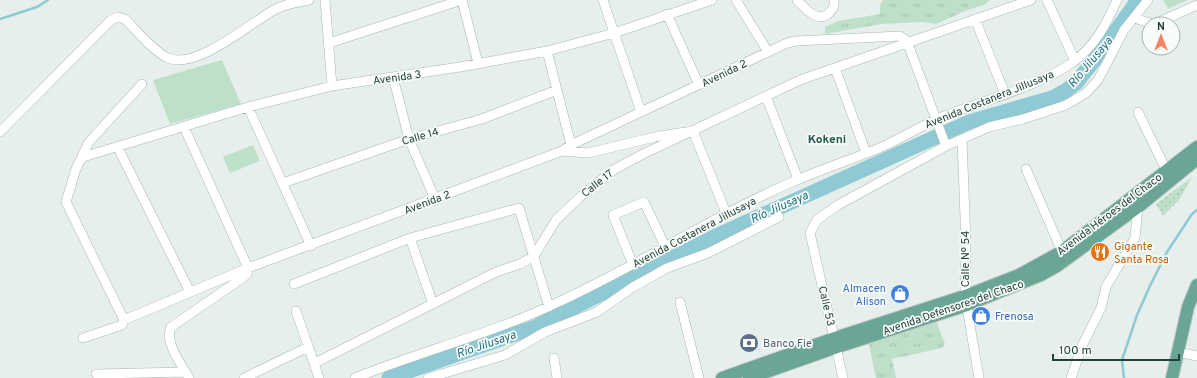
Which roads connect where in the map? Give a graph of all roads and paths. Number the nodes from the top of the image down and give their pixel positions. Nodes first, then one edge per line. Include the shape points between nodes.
1 (304, 0) edge
2 (325, 0) edge
3 (462, 0) edge
4 (603, 0) edge
5 (712, 0) edge
6 (736, 0) edge
7 (797, 0) edge
8 (834, 0) edge
9 (1031, 0) edge
10 (1047, 0) edge
11 (1117, 0) edge
12 (1148, 0) edge
13 (1197, 4) edge
14 (668, 14) junction
15 (1171, 16) edge
16 (1135, 18) junction
17 (975, 19) junction
18 (1141, 20) edge
19 (614, 33) junction
20 (329, 43) junction
21 (908, 44) junction
22 (547, 51) junction
23 (768, 52) junction
24 (1075, 61) junction
25 (478, 63) junction
26 (835, 68) junction
27 (393, 78) junction
28 (142, 84) dead end
29 (699, 85) junction
30 (332, 86) junction
31 (557, 90) junction
32 (1005, 94) junction
33 (766, 96) junction
34 (248, 107) junction
35 (641, 112) junction
36 (1138, 112) dead end
37 (938, 123) junction
38 (184, 127) junction
39 (693, 131) junction
40 (0, 132) edge
41 (409, 138) junction
42 (962, 139) junction
43 (945, 142) junction
44 (571, 144) junction
45 (1197, 147) edge
46 (118, 148) junction
47 (562, 152) junction
48 (866, 153) junction
49 (83, 157) junction
50 (1197, 159) edge
51 (1026, 169) dead end
52 (1168, 175) junction
53 (798, 180) junction
54 (283, 183) junction
55 (435, 198) junction
56 (1135, 202) junction
57 (726, 213) junction
58 (779, 217) dead end
59 (410, 238) junction
60 (311, 246) junction
61 (665, 246) junction
62 (1064, 255) junction
63 (534, 256) junction
64 (633, 265) junction
65 (248, 268) junction
66 (294, 284) dead end
67 (1197, 285) edge
68 (190, 292) junction
69 (966, 300) junction
70 (680, 302) dead end
71 (433, 304) junction
72 (549, 307) junction
73 (296, 311) dead end
74 (124, 320) junction
75 (83, 338) dead end
76 (836, 342) junction
77 (308, 347) junction
78 (1178, 352) junction
79 (1197, 356) edge
80 (554, 358) dead end
81 (315, 363) junction
82 (96, 374) dead end
83 (187, 375) edge
84 (449, 375) edge
85 (244, 378) edge
86 (319, 378) edge
87 (355, 378) edge
88 (428, 378) edge
89 (558, 378) edge
90 (699, 378) edge
91 (722, 378) edge
92 (750, 378) edge
93 (844, 378) edge
94 (979, 378) edge
95 (1071, 378) edge
96 (1172, 378) edge

1 - 40 street via 275,9 222,45 175,60 164,56 125,19 118,17 111,20
2 - 20 street
3 - 20 street
3 - 25 street
4 - 19 street
5 - 14 street, Avenida 3
6 - 23 street
7 - 8 street via 819,17 831,12 835,5
9 - 17 street, Calle 17
10 - 24 street
11 - 24 street, Avenida Costanera Jillusaya via 1108,23 1096,41
12 - 16 street
13 - 15 street
14 - 19 street, Avenida 3
14 - 29 street
16 - 18 street
16 - 42 street via 1124,30 1098,80 1086,93 1066,105 989,127
17 - 21 street, Calle 17
17 - 32 street
19 - 22 street, Avenida 3
19 - 35 street
20 - 30 street
21 - 23 street, Avenida 2 via 905,39 895,36 796,41
21 - 26 street, Calle 17
21 - 37 street
22 - 25 street, Avenida 3
22 - 31 street
23 - 29 street, Avenida 2
24 - 32 street, Avenida Costanera Jillusaya
25 - 27 street, Avenida 3
26 - 33 street, Calle 17 via 800,80
26 - 48 street
27 - 30 street, Avenida 3
27 - 41 street
28 - 49 street via 89,142
29 - 35 street, Avenida 2
30 - 34 street, Avenida 3
31 - 41 street, Calle 14 via 482,119
31 - 44 street
32 - 37 street, Avenida Costanera Jillusaya
33 - 39 street, Calle 17
33 - 53 street
34 - 38 street, Avenida 3
34 - 54 street
35 - 44 street, Avenida 2
36 - 52 street
37 - 43 street
37 - 48 street, Avenida Costanera Jillusaya
38 - 46 street, Avenida 3
38 - 65 street
39 - 47 street via 659,136 588,153
39 - 57 street
39 - 63 street, Calle 17 via 615,169 556,220
41 - 54 street, Calle 14
41 - 55 street
42 - 43 street
42 - 69 street, Calle Nº 54
43 - 76 street, Calle 53 via 817,220 810,234
44 - 47 street, Avenida 2
45 - 52 main road, Avenida Héroes del Chaco
46 - 49 street, Avenida 3
46 - 68 street
47 - 55 street, Avenida 2
48 - 53 street, Avenida Costanera Jillusaya
49 - 74 street via 76,169 66,202
50 - 52 main road, Avenida Defensores del Chaco
51 - 62 street
52 - 56 main road, Avenida Defensores del Chaco
53 - 57 street, Avenida Costanera Jillusaya
54 - 60 street
55 - 60 street, Avenida 2
56 - 62 main road, Avenida Defensores del Chaco
56 - 95 street via 1135,238 1106,287
57 - 61 street, Avenida Costanera Jillusaya
58 - 84 street via 708,253 667,268 633,287 597,312 545,332 505,355
59 - 63 street via 519,208
59 - 66 street
59 - 71 street
60 - 65 street, Avenida 2
61 - 64 street, Avenida Costanera Jillusaya
61 - 64 street via 644,202 613,215
62 - 69 main road, Avenida Defensores del Chaco via 1057,266 1027,282
63 - 71 street
63 - 72 street
64 - 72 street, Avenida Costanera Jillusaya
65 - 68 street, Avenida 2
65 - 83 street via 248,274 171,327 168,333 169,340
67 - 78 main road via 1188,307
68 - 74 street, Avenida 2
69 - 76 main road, Avenida Defensores del Chaco
69 - 94 street, Calle Nº 54
70 - 90 street
71 - 81 street
72 - 87 street, Avenida Costanera Jillusaya
73 - 77 street
74 - 75 street, Avenida 2 via 122,325
76 - 91 main road, Avenida Defensores del Chaco
76 - 92 main road, Avenida Defensores del Chaco
76 - 93 street, Calle 53
77 - 81 street
77 - 85 street
78 - 79 street
78 - 96 main road
80 - 89 street
81 - 86 street
82 - 83 street
84 - 88 street

